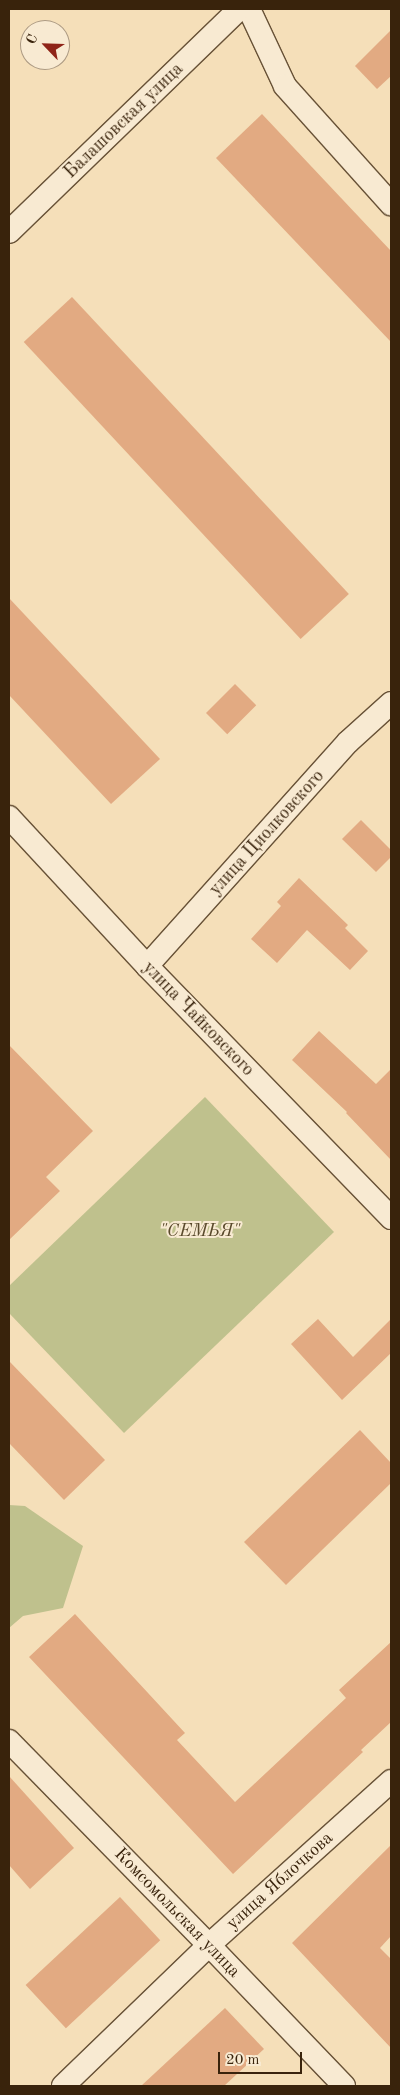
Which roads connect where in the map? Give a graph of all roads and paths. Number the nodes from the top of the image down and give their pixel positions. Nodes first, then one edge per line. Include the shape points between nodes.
1 (239, 9) edge
2 (249, 9) edge
3 (391, 204) edge
4 (9, 232) edge
5 (391, 703) edge
6 (9, 817) edge
7 (147, 966) junction
8 (391, 1218) edge
9 (9, 1741) edge
10 (391, 1781) edge
11 (209, 1945) junction
12 (63, 2086) edge
13 (344, 2086) edge

1 - 4 street, Балашовская улица
2 - 3 street via 285,86
5 - 7 street, улица Циолковского via 348,742
6 - 7 street, улица Чайковского
7 - 8 street, улица Чайковского
9 - 11 street, Комсомольская улица
10 - 11 street, улица Яблочкова
11 - 12 street, улица Яблочкова
11 - 13 street, Комсомольская улица

